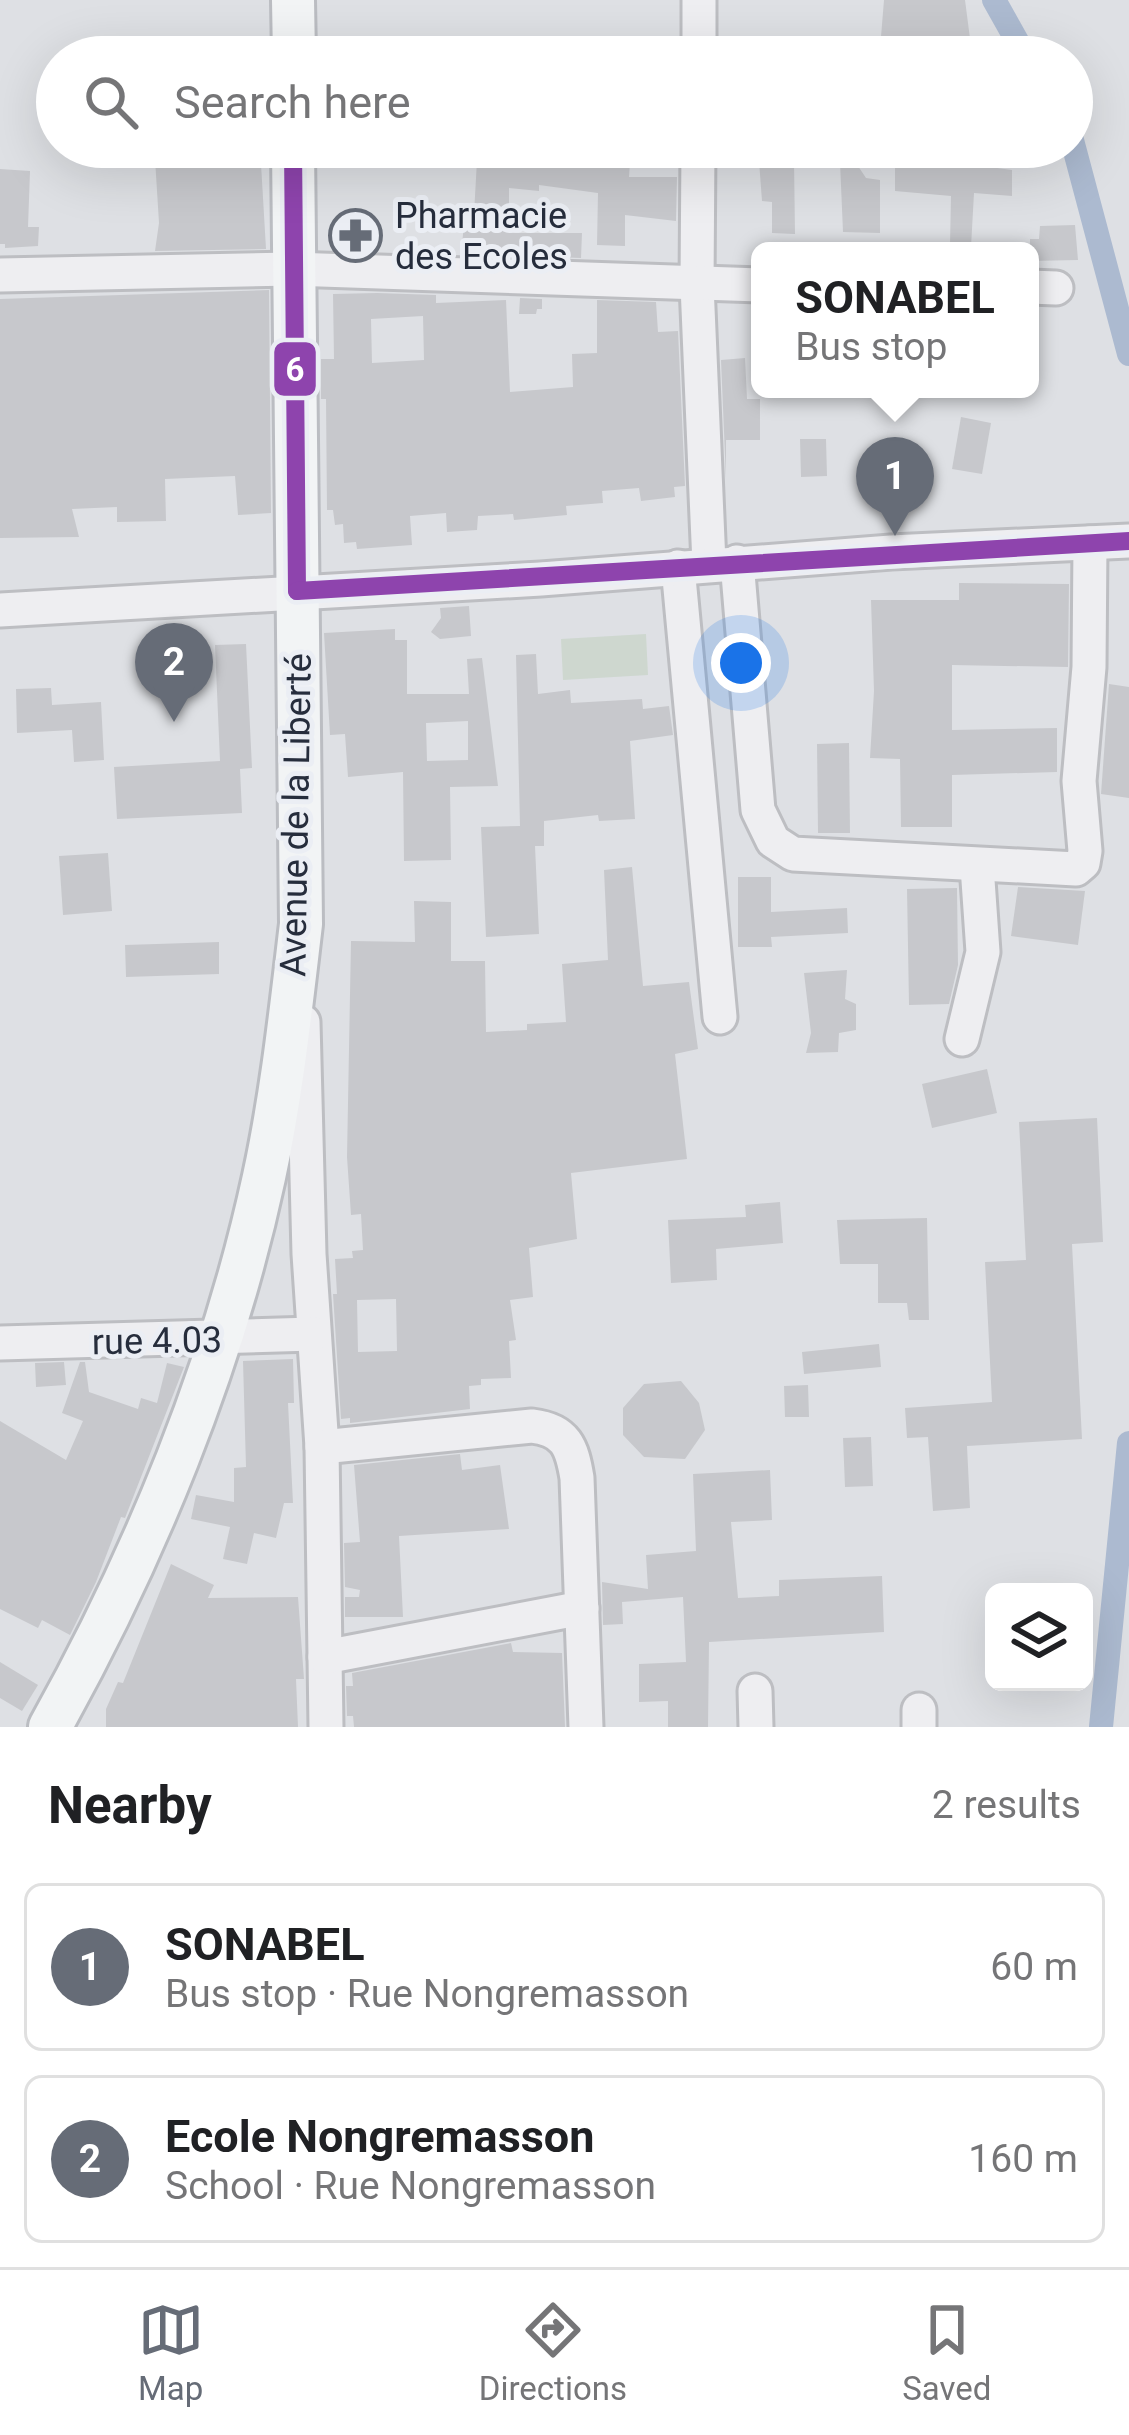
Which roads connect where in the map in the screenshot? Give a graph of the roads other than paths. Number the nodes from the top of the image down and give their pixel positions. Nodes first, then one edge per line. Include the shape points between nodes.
1 (293, 0) edge
2 (699, 0) edge
3 (294, 36) edge
4 (699, 36) edge
5 (293, 168) edge
6 (698, 168) edge
7 (292, 269) junction
8 (0, 274) edge
9 (698, 284) junction
10 (751, 285) edge
11 (1129, 541) edge
12 (1090, 543) junction
13 (708, 564) junction
14 (297, 591) junction
15 (0, 610) edge
16 (977, 866) junction
17 (301, 924) junction
18 (720, 1017) dead end
19 (962, 1039) dead end
20 (314, 1334) junction
21 (219, 1339) junction
22 (5, 1351) edge
23 (322, 1447) junction
24 (582, 1608) junction
25 (325, 1657) junction
26 (755, 1691) dead end
27 (50, 1727) edge
28 (326, 1727) edge
29 (586, 1727) edge
30 (756, 1727) edge

1 - 3 main road
2 - 4 street
5 - 7 main road, Avenue de la Liberté
6 - 9 street
7 - 8 street
7 - 9 street
7 - 14 main road, Avenue de la Liberté
9 - 10 street
9 - 13 street
11 - 12 street
12 - 13 street
12 - 16 street via 1082,863
13 - 14 street
13 - 16 street via 758,811 772,841 793,854
13 - 18 street
14 - 15 street
14 - 17 main road, Avenue de la Liberté
16 - 19 street via 983,952
17 - 20 street
17 - 21 main road, Avenue de la Liberté via 264,1176
20 - 21 street, rue 4.03
20 - 23 street
21 - 22 street, rue 4.03
21 - 27 main road, Avenue de la Liberté via 173,1466
23 - 24 street via 532,1426 561,1434 578,1478
23 - 25 street
24 - 25 street
24 - 29 street
25 - 28 street
26 - 30 street

